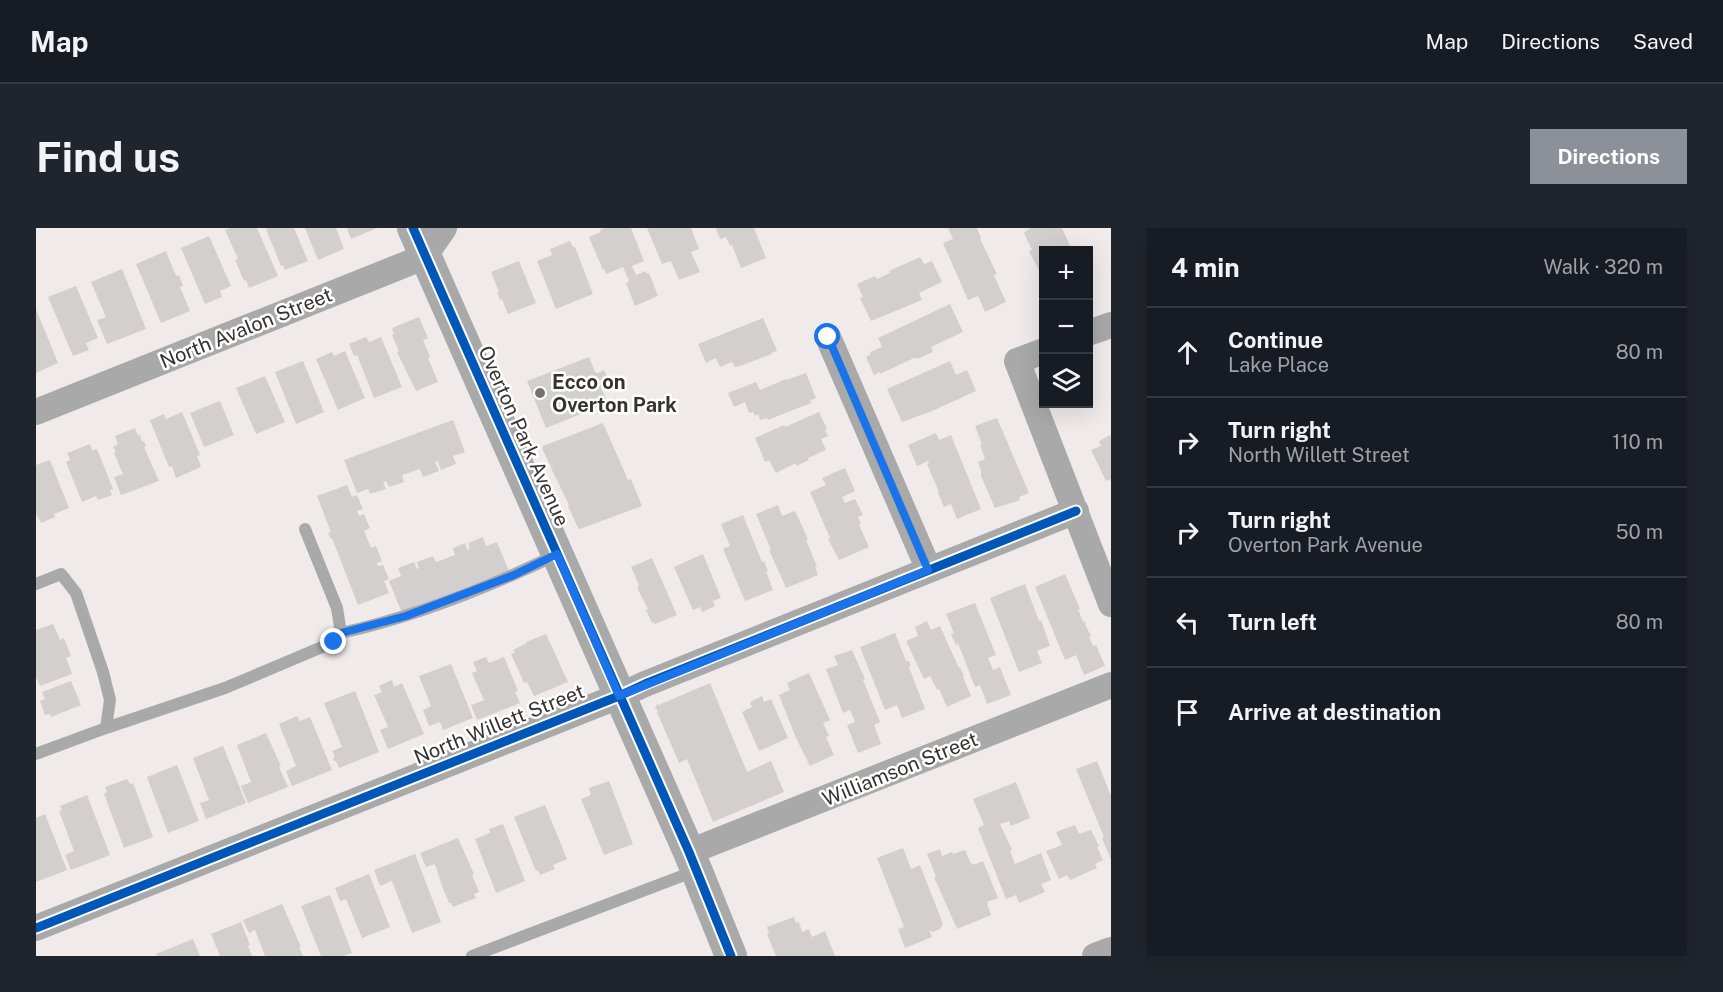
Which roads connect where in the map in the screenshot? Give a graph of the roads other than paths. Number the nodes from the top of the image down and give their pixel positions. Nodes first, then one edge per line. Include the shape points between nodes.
1 (412, 228) edge
2 (444, 228) edge
3 (424, 257) junction
4 (1111, 325) edge
5 (1093, 332) edge
6 (828, 337) dead end
7 (1039, 353) edge
8 (36, 412) edge
9 (1076, 511) junction
10 (305, 529) dead end
11 (557, 554) junction
12 (928, 570) junction
13 (36, 584) edge
14 (1111, 604) edge
15 (341, 633) junction
16 (1111, 686) edge
17 (619, 696) junction
18 (106, 729) junction
19 (36, 754) edge
20 (693, 861) junction
21 (36, 928) edge
22 (1111, 950) edge
23 (472, 956) edge
24 (731, 956) edge
25 (1095, 956) edge

1 - 3 street, Overton Park Avenue
2 - 3 street
3 - 8 street, North Avalon Street
3 - 11 street, Overton Park Avenue
4 - 5 street
6 - 12 street
7 - 9 street via 1017,361
9 - 12 street, North Willett Street
9 - 14 street
10 - 15 lane via 337,608
11 - 15 lane via 514,575 406,616
11 - 17 street, Overton Park Avenue
12 - 17 street, North Willett Street
13 - 18 lane via 61,574 76,593 110,700
15 - 18 lane via 334,642 225,688
16 - 20 street, Williamson Street
17 - 20 street, Overton Park Avenue
17 - 21 street, North Willett Street
18 - 19 lane
20 - 23 lane
20 - 24 street, Overton Park Avenue
22 - 25 street

